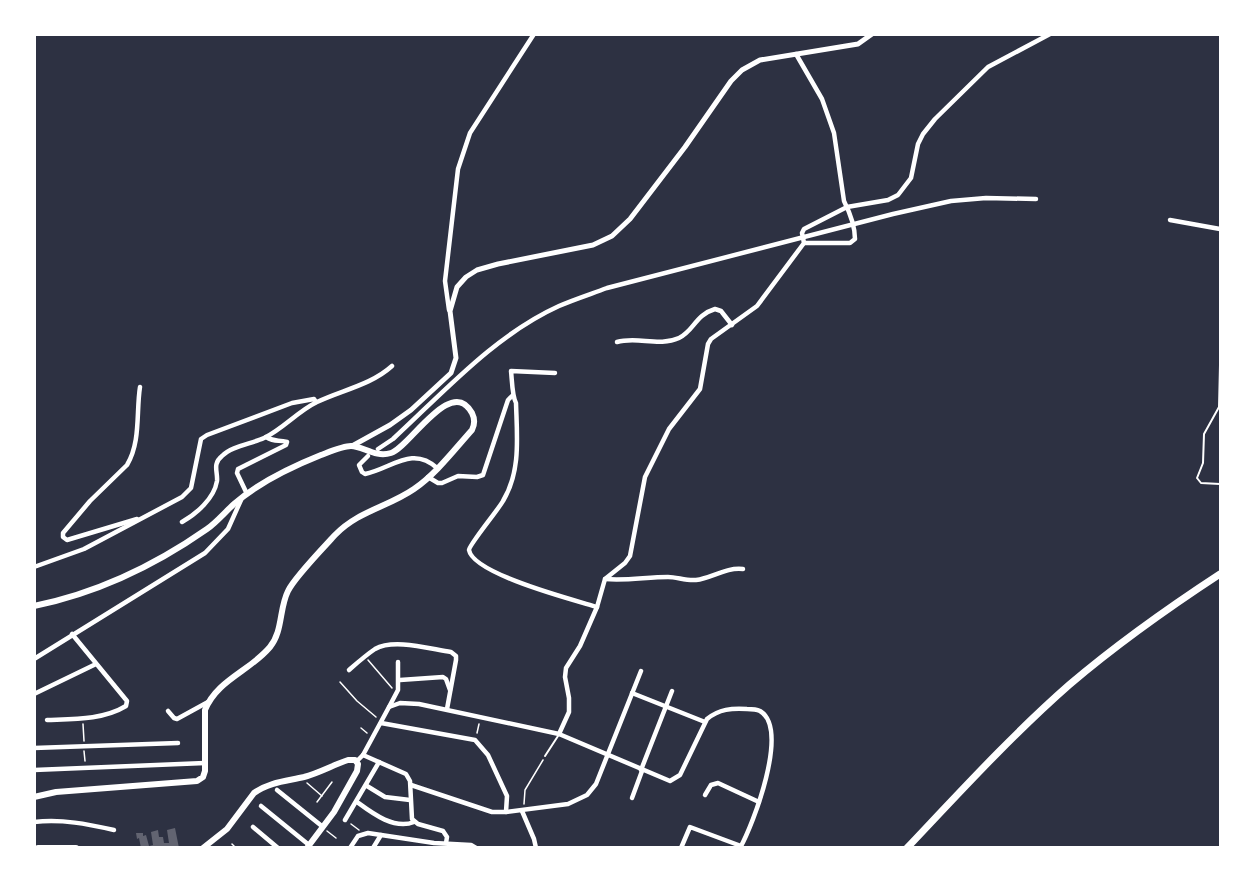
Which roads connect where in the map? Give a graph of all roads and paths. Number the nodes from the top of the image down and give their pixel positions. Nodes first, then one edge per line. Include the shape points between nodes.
1 (534, 34) edge
2 (872, 34) edge
3 (1050, 34) edge
4 (796, 54) junction
5 (1036, 199) dead end
6 (847, 207) junction
7 (1170, 220) dead end
8 (1221, 229) edge
9 (802, 237) junction
10 (804, 243) junction
11 (450, 311) junction
12 (732, 325) junction
13 (617, 342) dead end
14 (1221, 365) edge
15 (392, 366) dead end
16 (555, 373) dead end
17 (140, 387) dead end
18 (512, 396) junction
19 (316, 402) junction
20 (266, 437) junction
21 (351, 446) junction
22 (378, 449) dead end
23 (368, 456) dead end
24 (437, 468) junction
25 (428, 477) junction
26 (1221, 484) edge
27 (244, 496) junction
28 (143, 518) junction
29 (182, 522) dead end
30 (34, 567) edge
31 (743, 569) dead end
32 (1221, 574) edge
33 (605, 579) junction
34 (34, 606) edge
35 (597, 607) junction
36 (72, 634) junction
37 (366, 656) junction
38 (34, 659) edge
39 (398, 662) dead end
40 (96, 664) junction
41 (349, 670) dead end
42 (641, 671) dead end
43 (400, 680) junction
44 (340, 682) dead end
45 (450, 690) junction
46 (672, 691) dead end
47 (397, 693) junction
48 (632, 693) junction
49 (34, 694) edge
50 (208, 702) junction
51 (666, 706) junction
52 (389, 707) junction
53 (447, 709) junction
54 (168, 711) dead end
55 (481, 718) junction
56 (82, 719) junction
57 (47, 720) dead end
58 (382, 722) junction
59 (705, 722) junction
60 (361, 728) dead end
61 (559, 734) junction
62 (372, 737) junction
63 (475, 740) junction
64 (178, 743) dead end
65 (84, 746) junction
66 (34, 748) edge
67 (363, 755) junction
68 (545, 756) joint
69 (607, 756) junction
70 (357, 761) junction
71 (379, 762) junction
72 (205, 763) junction
73 (85, 768) junction
74 (34, 770) edge
75 (641, 770) junction
76 (304, 777) junction
77 (332, 782) dead end
78 (411, 785) junction
79 (367, 786) junction
80 (277, 790) dead end
81 (705, 795) dead end
82 (322, 796) junction
83 (34, 797) edge
84 (632, 798) dead end
85 (410, 800) junction
86 (317, 802) dead end
87 (357, 802) junction
88 (759, 802) junction
89 (261, 806) dead end
90 (524, 811) junction
91 (506, 812) junction
92 (345, 820) dead end
93 (34, 822) edge
94 (414, 822) junction
95 (253, 827) dead end
96 (323, 827) junction
97 (114, 830) dead end
98 (381, 835) junction
99 (336, 838) dead end
100 (446, 843) junction
101 (232, 844) dead end
102 (43, 847) edge
103 (308, 847) edge
104 (741, 847) edge
105 (76, 848) edge
106 (203, 848) edge
107 (236, 848) edge
108 (278, 848) edge
109 (350, 848) edge
110 (374, 848) edge
111 (476, 848) edge
112 (536, 848) edge
113 (681, 848) edge
114 (908, 848) edge

1 - 11 street via 470,133 458,169 445,281
2 - 4 street via 858,44
3 - 6 street via 988,67 935,119 918,144 911,178 898,195
4 - 6 street via 822,99 834,133
4 - 11 street via 760,60 736,75 676,160 625,226 612,236 593,245 477,270 457,287
5 - 9 street via 951,201
6 - 9 street via 804,229
6 - 10 street via 855,239 850,243
7 - 8 street
9 - 10 street
9 - 22 street via 608,288 558,306 514,332 476,362
10 - 12 street via 757,306
11 - 21 street via 456,358 451,373 411,410
12 - 13 street via 715,309 673,340
12 - 33 street via 708,344 698,395 669,429 645,477 630,556
14 - 26 lane via 1219,407 1204,434 1203,463 1197,478 1201,483
15 - 19 street
16 - 18 street via 511,371
17 - 28 street via 136,442 128,465 90,501 63,537 67,540
18 - 25 street via 483,475 458,476 442,483
18 - 35 street via 516,403 516,465 504,499 470,544 470,552 489,569 516,582
19 - 20 street
19 - 28 street via 292,402 207,435 199,445 191,488
20 - 27 street via 274,442 282,440 286,445 238,469
20 - 29 street via 219,458 215,489 201,508
21 - 24 main road via 388,454 398,450 446,404 464,405 475,424
21 - 27 main road via 311,460
23 - 24 street via 359,465 365,474 415,458 429,461
24 - 25 main road
25 - 50 main road via 406,494 357,517 337,534 289,588 276,639 269,649 216,691
27 - 34 main road via 210,526 145,568 95,590
27 - 36 street via 228,529 205,554
28 - 30 street via 84,549
31 - 33 street via 696,580
32 - 114 main road via 1107,654 1068,687 1010,741
33 - 35 street
35 - 61 street via 566,668 568,712
36 - 38 street
36 - 40 street
37 - 41 street
37 - 45 street via 385,645 451,652 456,658
37 - 47 path
39 - 43 street
40 - 49 street
40 - 56 street via 127,701 126,706
42 - 48 street
43 - 45 street via 443,677
43 - 47 street
44 - 58 path
45 - 53 street
46 - 51 street
47 - 52 street
48 - 51 street
48 - 69 street
50 - 54 street via 177,719
50 - 72 main road
51 - 59 street
51 - 75 street
52 - 53 street via 400,703
52 - 58 street
53 - 55 street
55 - 61 street
55 - 63 path
56 - 57 street
56 - 65 path
58 - 62 street
58 - 63 street
59 - 75 street via 676,779 667,781
59 - 88 street via 720,711 742,708 760,711 767,718 770,763
60 - 62 path
61 - 68 lane
61 - 69 street
62 - 67 street
63 - 91 street via 488,755 507,796
64 - 65 street
65 - 66 street
65 - 73 path
67 - 70 street
67 - 71 street
68 - 90 path via 525,789
69 - 75 street
69 - 90 street via 596,784 578,801
70 - 76 main road via 348,760
70 - 96 main road via 357,771
71 - 78 street via 403,772
71 - 79 street
72 - 73 street
72 - 83 main road via 203,777 197,781
73 - 74 street
75 - 84 street
76 - 82 path
76 - 106 main road via 254,793 227,829
77 - 82 path
78 - 85 street
78 - 91 street via 492,812
79 - 85 street via 385,797
79 - 87 street
80 - 96 street
81 - 88 street via 711,785 718,783
82 - 86 path
85 - 94 street
87 - 92 street
87 - 94 street via 387,820
88 - 104 street
89 - 103 street
90 - 91 street
90 - 112 street
93 - 97 street via 56,819
94 - 100 street via 443,831
95 - 108 street
96 - 99 path
96 - 103 main road
98 - 100 street
98 - 109 street via 361,835
98 - 110 street
100 - 111 street
101 - 107 path
102 - 105 main road
104 - 113 street via 690,827

